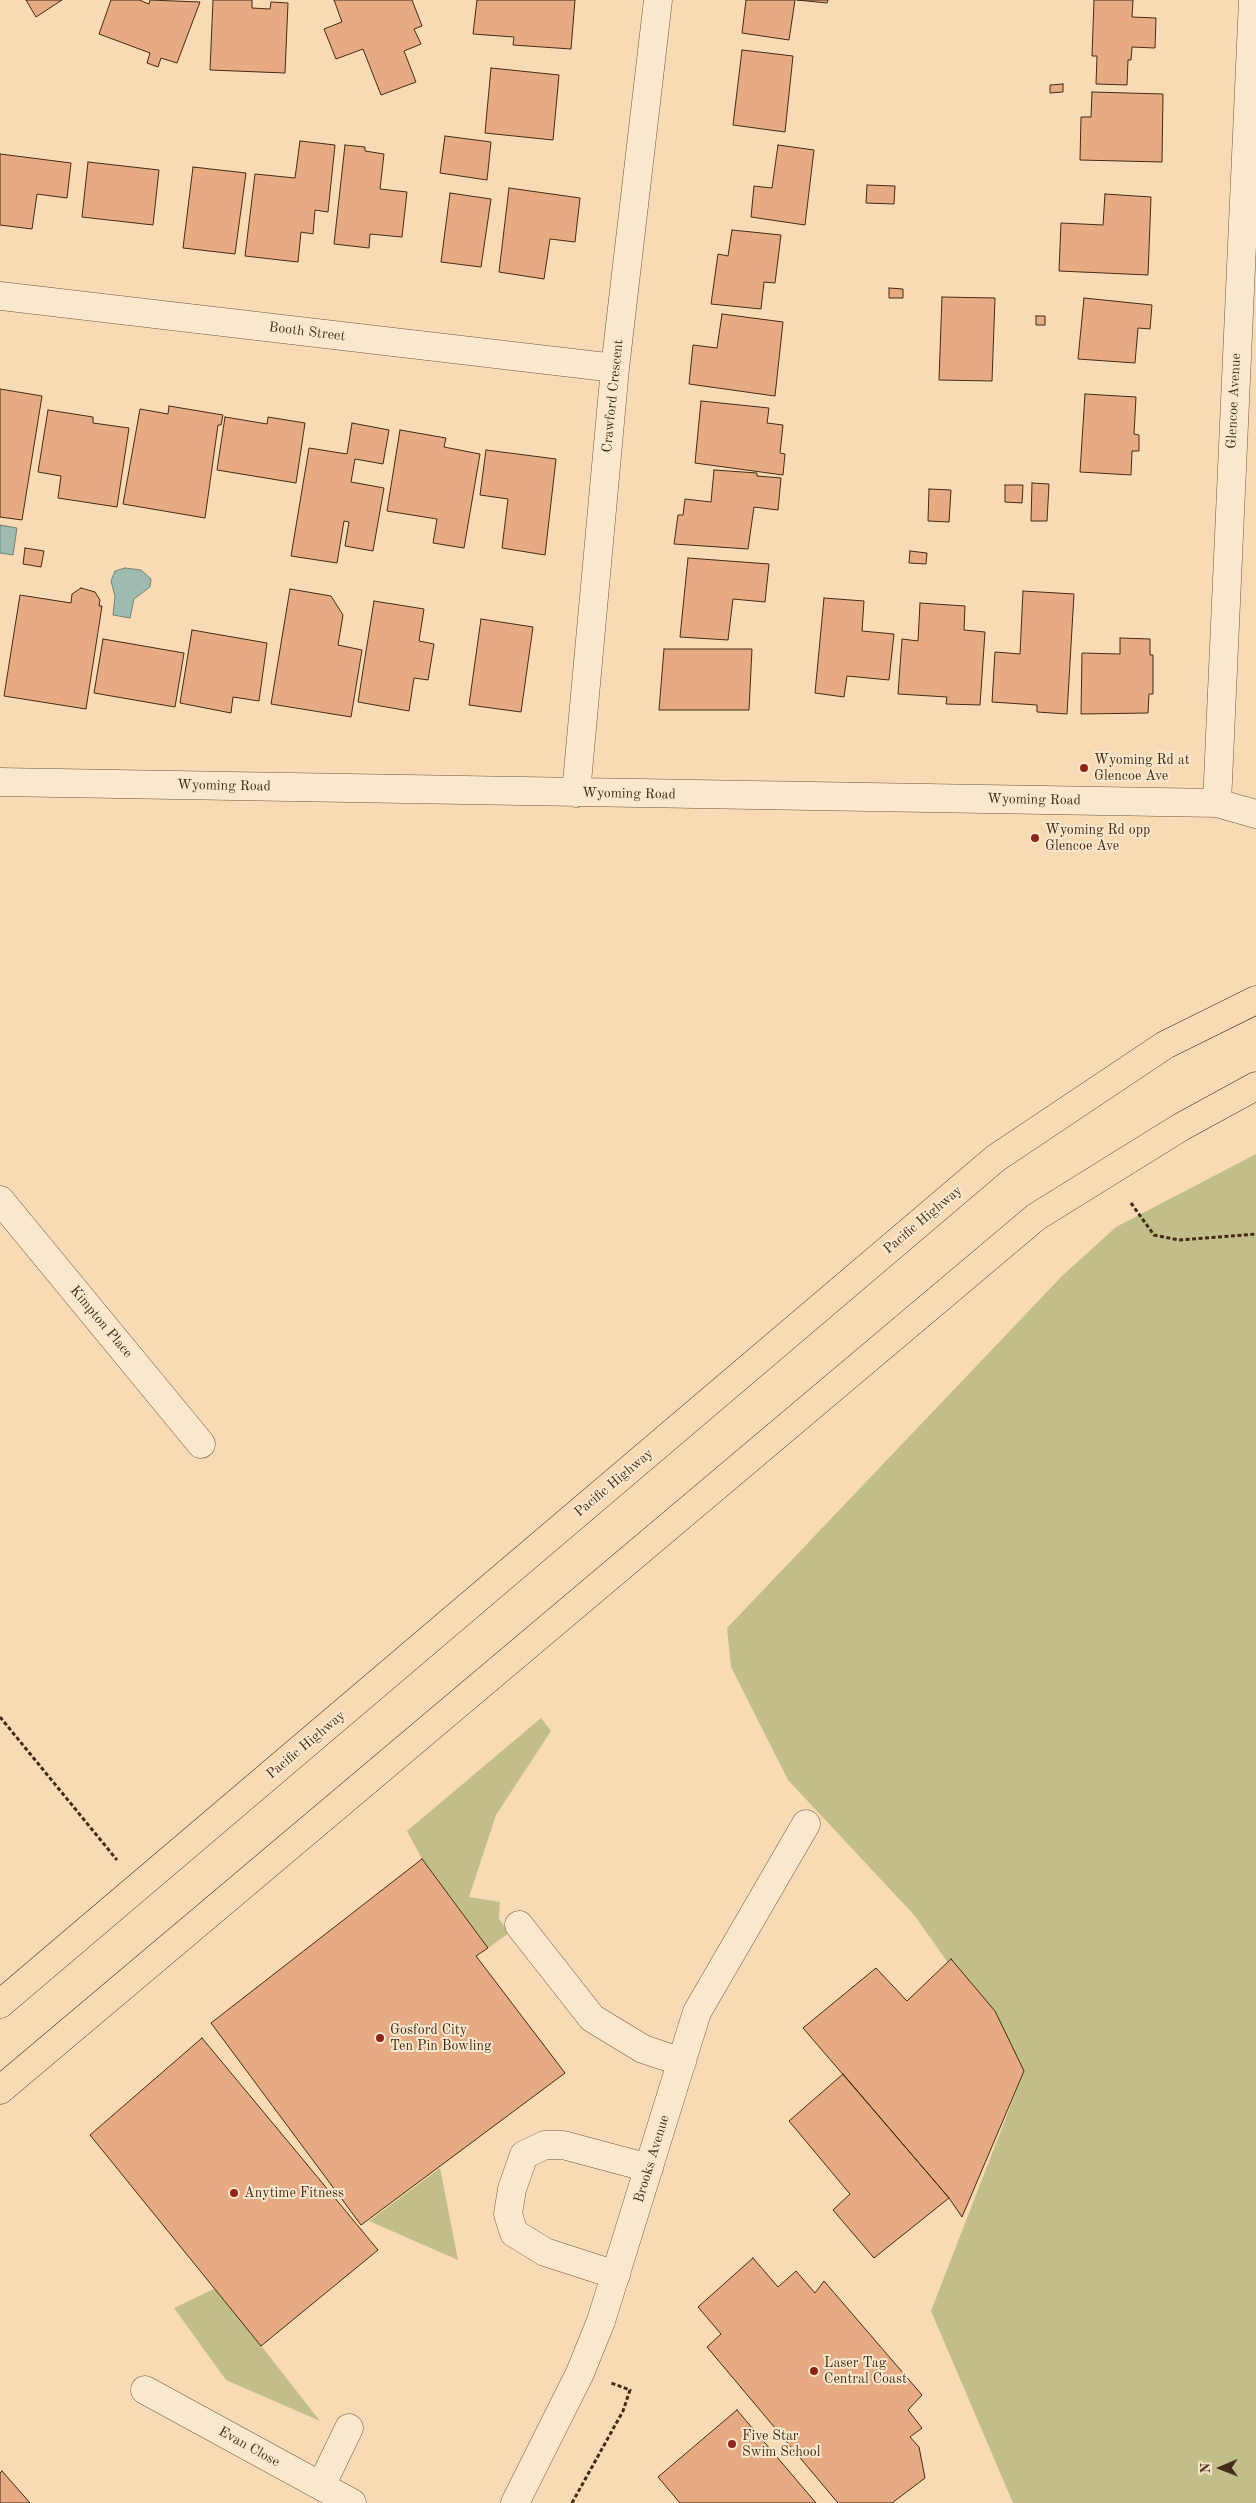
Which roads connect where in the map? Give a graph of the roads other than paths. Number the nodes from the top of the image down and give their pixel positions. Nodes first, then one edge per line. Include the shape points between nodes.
1 (658, 0) edge
2 (1253, 0) edge
3 (0, 296) edge
4 (615, 368) junction
5 (0, 782) edge
6 (576, 793) junction
7 (1217, 803) junction
8 (1256, 814) edge
9 (1256, 1000) edge
10 (1256, 1086) edge
11 (0, 1200) edge
12 (201, 1444) dead end
13 (806, 1824) dead end
14 (519, 1925) dead end
15 (0, 2004) edge
16 (682, 2062) junction
17 (0, 2090) edge
18 (649, 2168) junction
19 (616, 2275) junction
20 (145, 2390) dead end
21 (349, 2428) dead end
22 (321, 2486) junction
23 (352, 2503) edge
24 (515, 2503) edge

1 - 4 street, Crawford Crescent
2 - 7 street, Glencoe Avenue
3 - 4 street, Booth Street
4 - 6 street, Crawford Crescent
5 - 6 street, Wyoming Road
6 - 7 street, Wyoming Road
7 - 8 street, Wyoming Road
9 - 15 main road, Pacific Highway via 1165,1045 996,1158
10 - 17 main road via 1181,1127 1036,1217
11 - 12 street, Kimpton Place
13 - 16 street, Brooks Avenue via 697,2012
14 - 16 street via 592,2018 643,2049
16 - 18 street, Brooks Avenue
18 - 19 street, Brooks Avenue
18 - 19 street via 563,2145 545,2145 524,2156 512,2189 508,2214 514,2233 545,2252
19 - 24 street, Brooks Avenue via 602,2321 580,2372
20 - 22 street, Evan Close
21 - 22 street
22 - 23 street, Evan Close

